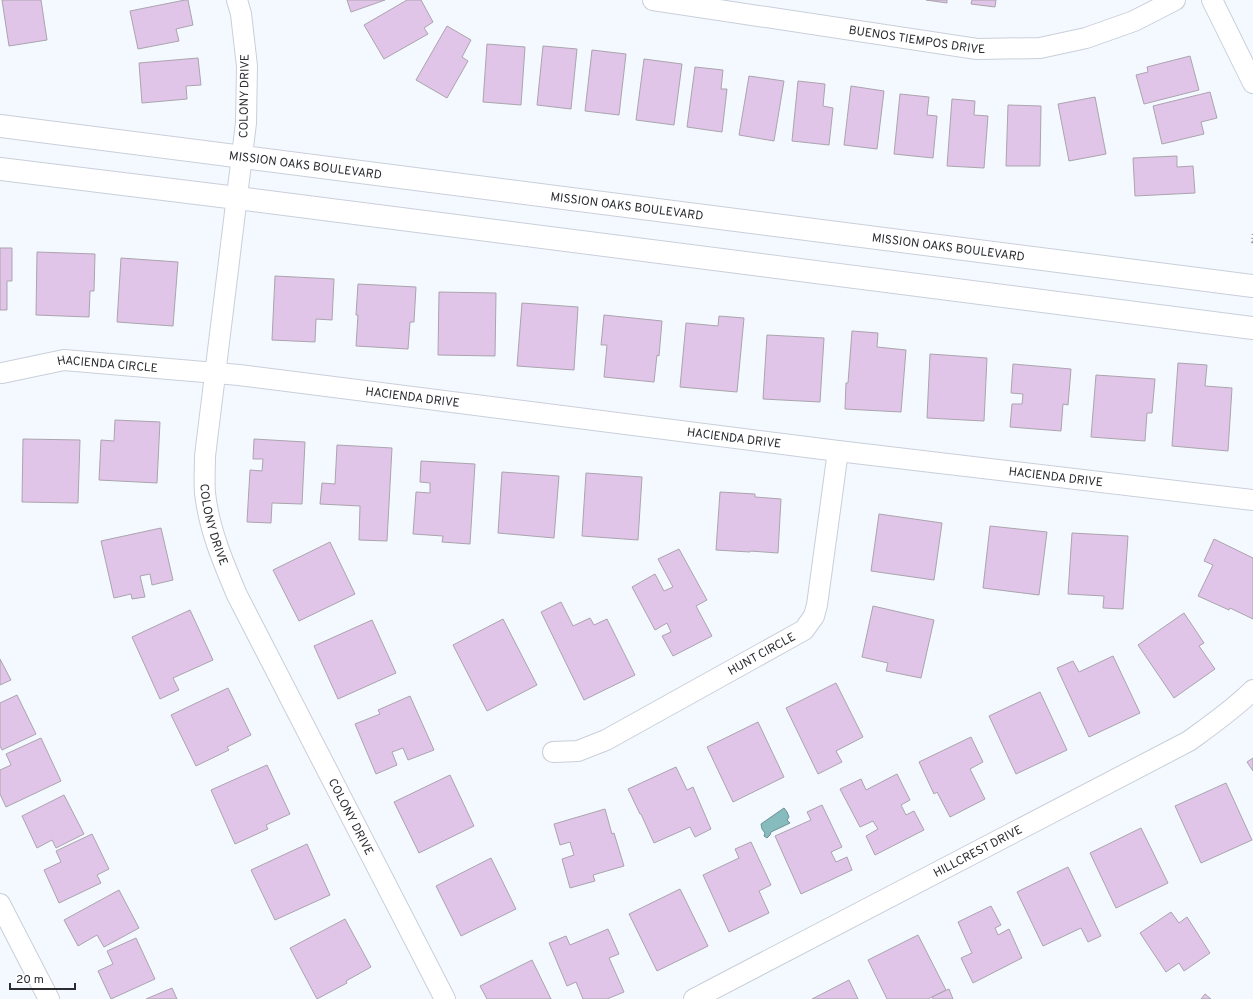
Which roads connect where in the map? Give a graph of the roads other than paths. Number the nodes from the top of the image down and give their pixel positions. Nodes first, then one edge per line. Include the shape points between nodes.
1 (238, 0) edge
2 (653, 0) edge
3 (1175, 0) edge
4 (1212, 0) edge
5 (1253, 83) edge
6 (0, 126) edge
7 (242, 157) junction
8 (0, 169) edge
9 (237, 198) junction
10 (1253, 286) edge
11 (1253, 328) edge
12 (2, 373) dead end
13 (215, 373) junction
14 (838, 451) junction
15 (1253, 500) edge
16 (1253, 690) edge
17 (554, 752) dead end
18 (0, 904) edge
19 (48, 999) edge
20 (445, 999) edge
21 (694, 999) edge

1 - 7 street, COLONY DRIVE via 247,66 246,123
2 - 3 street, BUENOS TIEMPOS DRIVE via 978,49 1040,48 1086,38 1134,21
4 - 5 street
6 - 7 main road, MISSION OAKS BOULEVARD
7 - 9 street, COLONY DRIVE
7 - 10 main road, MISSION OAKS BOULEVARD
8 - 9 main road
9 - 11 main road
9 - 13 street, COLONY DRIVE
12 - 13 street, HACIENDA CIRCLE via 64,360
13 - 14 street, HACIENDA DRIVE
13 - 20 street, COLONY DRIVE via 205,456 205,492 220,554 237,595
14 - 15 street, HACIENDA DRIVE
14 - 17 street, HUNT CIRCLE via 817,605 814,616 804,630 606,740 578,751
16 - 21 street, HILLCREST DRIVE via 1189,741
18 - 19 street

